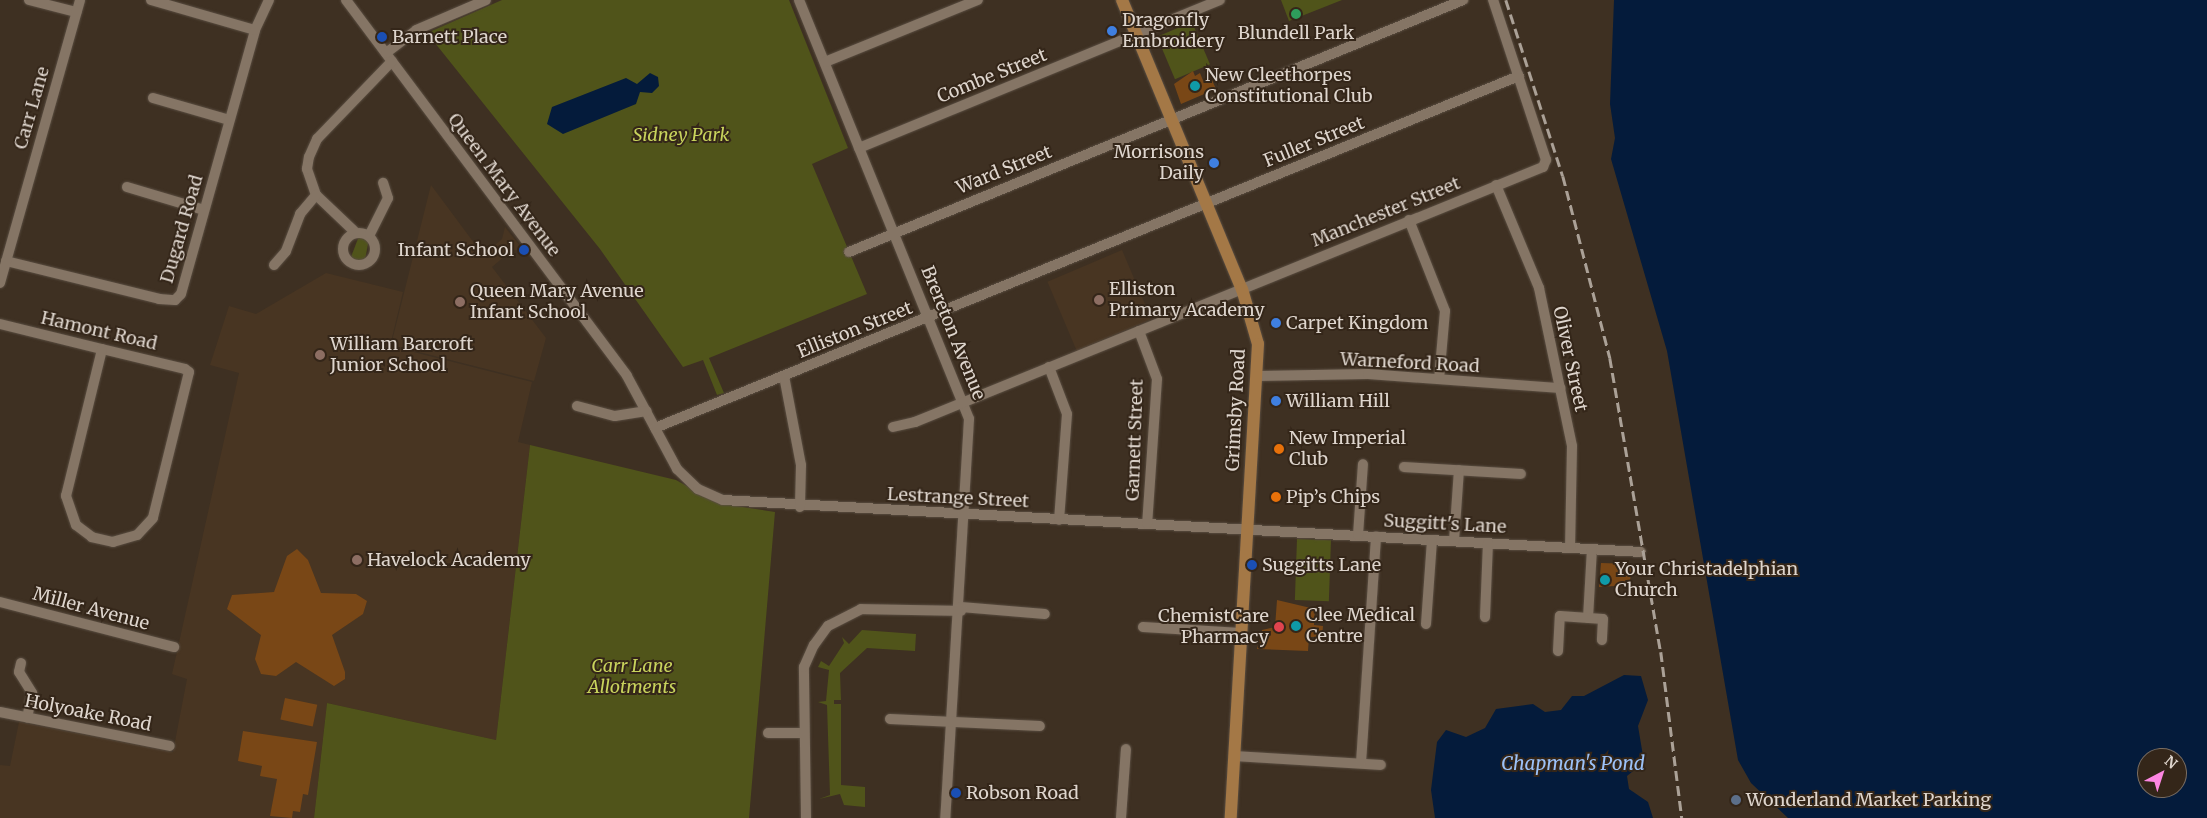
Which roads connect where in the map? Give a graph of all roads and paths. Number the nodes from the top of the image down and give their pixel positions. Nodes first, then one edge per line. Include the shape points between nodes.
1 (29, 0) edge
2 (80, 0) edge
3 (151, 0) edge
4 (269, 0) edge
5 (346, 0) edge
6 (486, 0) edge
7 (799, 0) edge
8 (978, 0) edge
9 (1122, 0) edge
10 (1220, 0) edge
11 (1463, 0) edge
12 (1493, 0) edge
13 (76, 12) junction
14 (255, 30) junction
15 (1137, 35) junction
16 (389, 57) junction
17 (825, 62) junction
18 (1519, 76) junction
19 (153, 98) dead end
20 (1171, 119) junction
21 (229, 120) junction
22 (859, 148) junction
23 (383, 183) dead end
24 (1496, 185) junction
25 (127, 187) dead end
26 (316, 195) junction
27 (1205, 204) junction
28 (204, 210) junction
29 (1409, 220) junction
30 (354, 232) junction
31 (895, 232) junction
32 (370, 234) junction
33 (849, 252) dead end
34 (4, 263) edge
35 (274, 265) dead end
36 (0, 283) edge
37 (1242, 289) junction
38 (929, 317) junction
39 (0, 324) edge
40 (1139, 331) junction
41 (102, 348) junction
42 (1049, 367) junction
43 (784, 376) junction
44 (1258, 376) junction
45 (1439, 379) junction
46 (1560, 388) junction
47 (963, 401) junction
48 (577, 406) dead end
49 (647, 411) junction
50 (893, 426) dead end
51 (656, 428) junction
52 (1362, 464) dead end
53 (1404, 467) dead end
54 (677, 469) joint
55 (1459, 470) junction
56 (1521, 474) dead end
57 (800, 507) junction
58 (965, 514) junction
59 (1059, 520) junction
60 (1147, 524) junction
61 (1247, 529) junction
62 (1358, 535) junction
63 (1376, 536) junction
64 (1432, 540) junction
65 (1454, 541) junction
66 (1488, 543) junction
67 (1570, 548) junction
68 (1592, 549) junction
69 (1641, 552) dead end
70 (0, 602) edge
71 (961, 609) junction
72 (1045, 614) dead end
73 (1485, 617) dead end
74 (1588, 618) junction
75 (1426, 624) dead end
76 (1142, 627) dead end
77 (1241, 633) junction
78 (1602, 640) dead end
79 (174, 647) dead end
80 (1558, 651) dead end
81 (21, 663) dead end
82 (0, 712) edge
83 (27, 718) junction
84 (890, 719) dead end
85 (953, 722) junction
86 (1040, 726) dead end
87 (768, 733) dead end
88 (804, 733) junction
89 (170, 746) dead end
90 (1126, 749) dead end
91 (1235, 756) junction
92 (1361, 764) junction
93 (1381, 765) dead end
94 (806, 818) edge
95 (945, 818) edge
96 (1122, 818) edge
97 (1231, 818) edge

1 - 13 street
2 - 13 street, Carr Lane
3 - 14 street
4 - 14 street, Dugard Road
5 - 16 street, Queen Mary Avenue
6 - 16 street via 416,30
7 - 17 street, Brereton Avenue
8 - 17 street
9 - 15 main road, Grimsby Road
10 - 15 street, Combe Street
11 - 20 street, Ward Street
12 - 18 street
13 - 34 street, Carr Lane
14 - 21 street, Dugard Road
15 - 20 main road, Grimsby Road
15 - 22 street, Combe Street
16 - 26 street via 317,139 307,169
16 - 49 street, Queen Mary Avenue via 627,376
17 - 22 street, Brereton Avenue
18 - 24 street, Manchester Street via 1546,160 1543,167
18 - 27 street, Fuller Street
19 - 21 street
20 - 27 main road, Grimsby Road
20 - 31 street, Ward Street
21 - 28 street, Dugard Road
22 - 31 street, Brereton Avenue
23 - 32 street via 392,198
24 - 29 street, Manchester Street
24 - 46 street, Oliver Street via 1539,288
25 - 28 street
26 - 30 street
26 - 35 street via 300,214 286,251
27 - 37 main road, Grimsby Road
27 - 38 street, Elliston Street
28 - 34 street, Dugard Road via 186,285 175,300
29 - 37 street, Manchester Street
29 - 45 street via 1445,311
30 - 32 street
30 - 32 street via 344,255 358,268 368,264 373,244
31 - 33 street, Ward Street
31 - 38 street, Brereton Avenue
34 - 36 street, Carr Lane
37 - 40 street, Manchester Street
37 - 44 main road, Grimsby Road via 1258,344
38 - 43 street, Elliston Street
38 - 47 street, Brereton Avenue
39 - 41 street, Hamont Road
40 - 42 street, Manchester Street
40 - 60 street, Garnett Street via 1157,379
41 - 41 street, Hamont Road via 189,372 153,518 137,535 113,542 92,537 76,525 66,502
42 - 47 street, Manchester Street
42 - 59 street via 1067,414
43 - 51 street, Elliston Street
43 - 57 street via 801,465
44 - 45 street, Warneford Road
44 - 61 main road, Grimsby Road
45 - 46 street, Warneford Road
46 - 67 street, Oliver Street via 1572,446
47 - 50 street, Manchester Street
47 - 58 street, Brereton Avenue via 969,419
48 - 49 street via 615,416
49 - 51 street, Queen Mary Avenue
51 - 54 street, Queen Mary Avenue
52 - 62 street
53 - 55 street
54 - 57 street, Lestrange Street via 698,489 723,500
55 - 56 street
55 - 65 street
57 - 58 street, Lestrange Street
58 - 59 street, Lestrange Street
58 - 71 street, Brereton Avenue
59 - 60 street, Lestrange Street
60 - 61 street, Lestrange Street
61 - 62 street, Suggitt's Lane
61 - 77 main road, Grimsby Road
62 - 63 street, Suggitt's Lane
63 - 64 street, Suggitt's Lane
63 - 92 street
64 - 65 street, Suggitt's Lane
64 - 75 street
65 - 66 street, Suggitt's Lane
66 - 67 street, Suggitt's Lane
66 - 73 street
67 - 68 street, Suggitt's Lane
68 - 69 street, Suggitt's Lane
68 - 74 street
70 - 79 street, Miller Avenue
71 - 72 street
71 - 85 street, Brereton Avenue
71 - 88 street via 861,609 828,626 804,667
74 - 78 street via 1603,619
74 - 80 street via 1560,616
76 - 77 street
77 - 91 main road, Grimsby Road
81 - 83 street via 19,672 32,693
82 - 83 street, Holyoake Road
83 - 89 street, Holyoake Road
84 - 85 street
85 - 86 street
85 - 95 street, Brereton Avenue
87 - 88 street
88 - 94 street
90 - 96 street
91 - 92 street
91 - 97 main road, Grimsby Road
92 - 93 street

